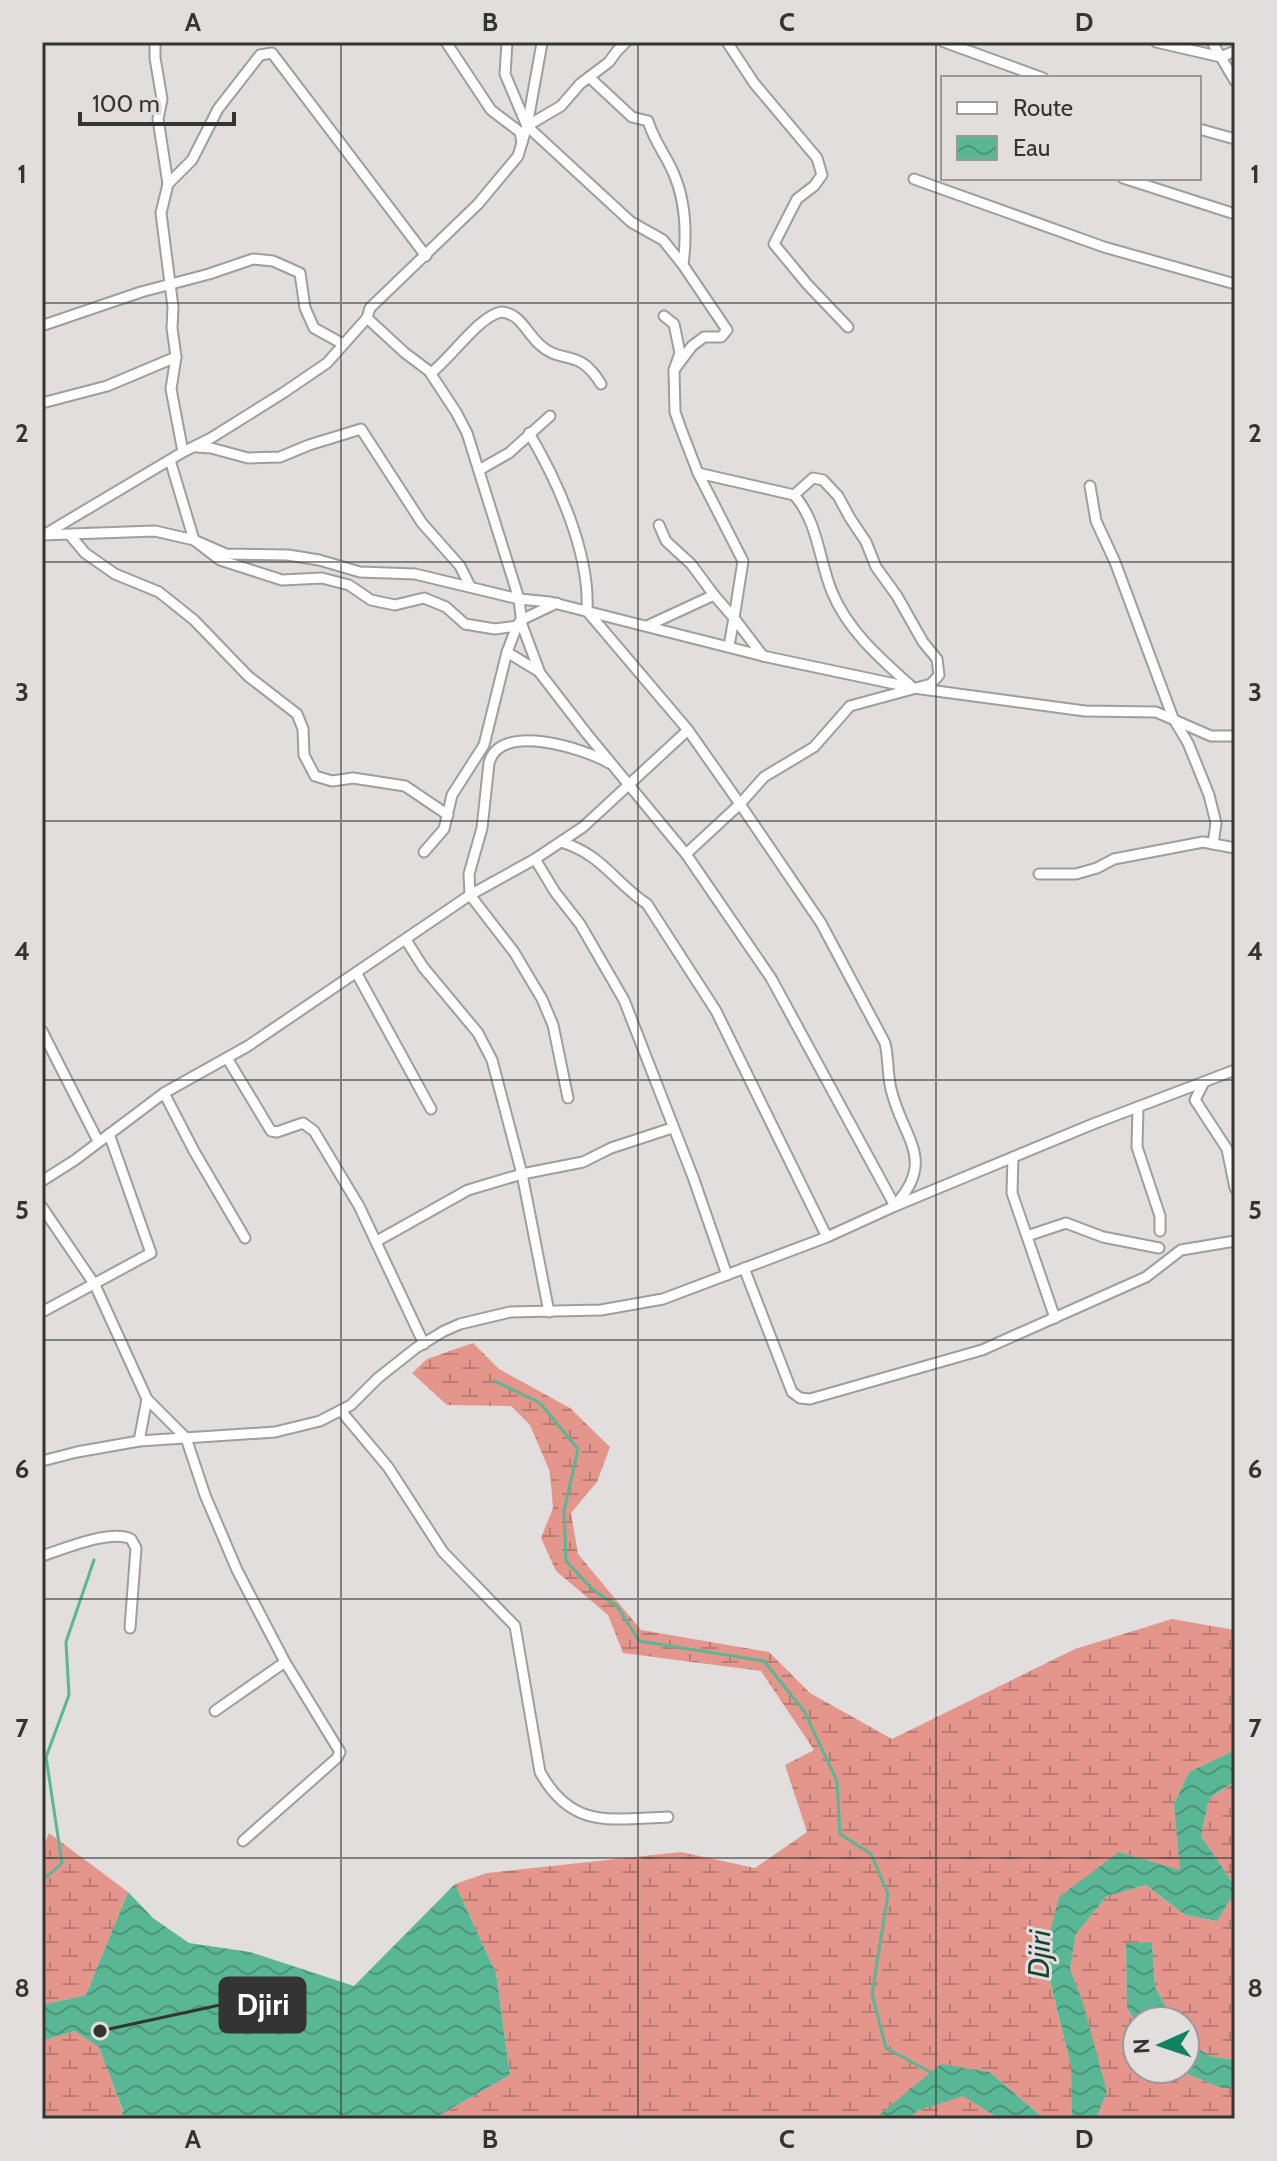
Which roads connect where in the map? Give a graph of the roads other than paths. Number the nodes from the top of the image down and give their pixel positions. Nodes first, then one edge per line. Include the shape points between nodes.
1 (155, 42) edge
2 (276, 42) edge
3 (446, 42) edge
4 (507, 42) edge
5 (626, 42) edge
6 (727, 42) edge
7 (944, 42) edge
8 (1156, 42) edge
9 (1212, 42) edge
10 (542, 43) edge
11 (1235, 51) edge
12 (272, 53) junction
13 (1221, 57) junction
14 (1038, 76) edge
15 (589, 77) junction
16 (1235, 81) edge
17 (527, 126) junction
18 (1201, 130) edge
19 (1235, 139) edge
20 (523, 145) junction
21 (914, 179) dead end
22 (1129, 180) edge
23 (168, 184) junction
24 (1235, 214) edge
25 (426, 256) junction
26 (683, 265) junction
27 (170, 283) junction
28 (1235, 284) edge
29 (664, 316) dead end
30 (367, 318) junction
31 (44, 325) dead end
32 (848, 327) dead end
33 (378, 328) junction
34 (353, 333) junction
35 (343, 344) junction
36 (176, 357) junction
37 (674, 370) junction
38 (431, 373) junction
39 (601, 384) dead end
40 (42, 403) edge
41 (550, 416) dead end
42 (529, 433) junction
43 (194, 447) junction
44 (183, 452) junction
45 (170, 460) junction
46 (479, 470) junction
47 (698, 473) junction
48 (1090, 486) dead end
49 (794, 495) junction
50 (659, 525) dead end
51 (43, 535) edge
52 (70, 535) junction
53 (194, 540) junction
54 (470, 586) junction
55 (714, 595) junction
56 (519, 599) junction
57 (557, 603) junction
58 (587, 611) junction
59 (734, 618) junction
60 (519, 623) junction
61 (647, 626) junction
62 (729, 646) junction
63 (507, 652) junction
64 (763, 656) junction
65 (540, 673) junction
66 (914, 688) junction
67 (1173, 718) junction
68 (688, 730) junction
69 (1235, 736) edge
70 (618, 769) junction
71 (630, 785) junction
72 (740, 804) junction
73 (448, 815) junction
74 (561, 842) junction
75 (1213, 844) junction
76 (1235, 848) edge
77 (424, 852) dead end
78 (686, 854) junction
79 (535, 859) junction
80 (1039, 874) dead end
81 (470, 895) junction
82 (406, 940) junction
83 (357, 974) junction
84 (42, 1031) edge
85 (227, 1058) junction
86 (1235, 1070) edge
87 (1204, 1082) junction
88 (164, 1093) junction
89 (568, 1098) dead end
90 (1138, 1107) junction
91 (431, 1109) dead end
92 (672, 1128) junction
93 (109, 1134) junction
94 (98, 1141) junction
95 (1013, 1157) junction
96 (522, 1174) junction
97 (42, 1181) edge
98 (1235, 1188) edge
99 (895, 1206) junction
100 (42, 1207) edge
101 (1160, 1231) dead end
102 (1027, 1236) junction
103 (827, 1237) junction
104 (245, 1238) dead end
105 (377, 1241) junction
106 (1235, 1241) edge
107 (1159, 1248) dead end
108 (744, 1268) junction
109 (727, 1275) junction
110 (95, 1285) junction
111 (42, 1312) edge
112 (549, 1312) junction
113 (1055, 1318) junction
114 (424, 1344) junction
115 (147, 1399) junction
116 (341, 1411) junction
117 (186, 1438) junction
118 (139, 1441) junction
119 (42, 1461) edge
120 (42, 1556) edge
121 (130, 1628) dead end
122 (285, 1662) junction
123 (215, 1711) dead end
124 (668, 1817) dead end
125 (243, 1841) dead end

1 - 23 street via 162,99 158,119
2 - 12 street
3 - 20 street via 491,110 520,132
4 - 17 street via 505,74
5 - 15 street
6 - 32 street via 817,158 822,175 797,199 774,244
7 - 14 street
8 - 13 street
9 - 13 street
10 - 17 street
11 - 13 street
12 - 23 street via 260,55 218,109 192,160
12 - 25 street
13 - 16 street
15 - 17 street via 561,106
15 - 26 street via 632,117 648,121 683,203
17 - 20 street
17 - 26 street via 619,212 663,240
18 - 19 street
20 - 25 street via 506,173
21 - 28 street via 1104,247
22 - 24 street
23 - 27 street via 161,213
25 - 30 street via 370,308
26 - 37 street via 727,330 692,346
27 - 31 street
27 - 35 street via 253,259 273,261 300,273 314,328
27 - 36 street
29 - 37 street via 674,324 680,353
30 - 33 street
30 - 34 street
33 - 34 street
33 - 38 street
34 - 35 street
35 - 43 street via 322,366
36 - 40 street via 107,386
36 - 44 street via 171,389
37 - 47 street via 675,412
38 - 39 street via 482,323 501,312 514,316 544,348 585,363
38 - 46 street via 466,431
41 - 42 street
42 - 46 street via 509,453
42 - 58 street via 574,536 588,590
43 - 44 street
43 - 54 street via 248,458 280,457 361,429
44 - 45 street
45 - 51 street
45 - 53 street
46 - 56 street
47 - 49 street
47 - 59 street via 743,561
48 - 67 street via 1096,521
49 - 66 street via 809,522 837,604 867,647
49 - 66 street via 813,478 823,480 838,496 876,567 937,659 939,675 931,684
50 - 55 street via 666,541
51 - 52 street
52 - 53 street via 155,531
52 - 73 street via 105,567 159,592 248,676 291,708 303,729 304,755 315,776 405,786
53 - 54 street via 226,554 288,555 360,572 415,574
53 - 60 street via 220,560 282,580 322,578 395,605 424,598 446,607 465,624 495,629
54 - 56 street
55 - 59 street
55 - 61 street
56 - 57 street
56 - 60 street
57 - 58 street
57 - 60 street
58 - 61 street
58 - 68 street
59 - 62 street
59 - 64 street
60 - 63 street
60 - 65 street
61 - 62 street
62 - 64 street
63 - 65 street
63 - 73 street via 484,745 452,795
64 - 66 street
65 - 70 street
66 - 67 street via 1085,711 1156,712
66 - 72 street via 850,706 814,747 770,772
67 - 69 street via 1211,736
67 - 75 street via 1209,795 1216,823
68 - 71 street
68 - 72 street
70 - 71 street
70 - 81 street via 584,751 550,742 516,743 491,756 482,828 469,874
71 - 74 street
71 - 78 street
72 - 78 street
72 - 99 street via 821,923 885,1043 892,1094 916,1165 912,1186
73 - 77 street via 444,829
74 - 79 street
74 - 103 street via 605,865 647,904 667,933 716,1011
75 - 76 street
75 - 80 street via 1155,850 1076,874
78 - 99 street via 785,1002
79 - 81 street
79 - 92 street via 624,1000
81 - 82 street
81 - 89 street via 542,999 553,1025
82 - 83 street
82 - 96 street via 486,1045
83 - 85 street
83 - 91 street
84 - 94 street
85 - 88 street
85 - 105 street via 266,1128 277,1132 303,1123 314,1131
86 - 87 street
87 - 90 street
87 - 98 street via 1195,1100 1227,1149
88 - 93 street
88 - 104 street
90 - 95 street
90 - 101 street via 1137,1147
92 - 96 street via 583,1162
92 - 109 street
93 - 94 street
93 - 110 street via 151,1253
94 - 97 street
95 - 99 street
95 - 102 street via 1011,1189
96 - 105 street via 468,1190
96 - 112 street
99 - 103 street
100 - 110 street
102 - 107 street via 1066,1223
102 - 113 street
103 - 108 street
105 - 114 street
106 - 113 street via 1181,1250 1146,1277
108 - 109 street
108 - 113 street via 792,1392 800,1398 982,1350
109 - 112 street via 632,1306
110 - 111 street
110 - 115 street
112 - 114 street via 485,1317
114 - 116 street
115 - 117 street
115 - 118 street
116 - 117 street via 275,1432
116 - 124 street via 388,1467 443,1552 515,1626 544,1780 578,1814
117 - 118 street
117 - 122 street via 216,1523
118 - 119 street
120 - 121 street via 110,1537 131,1539 136,1548
122 - 123 street
122 - 125 street via 340,1752

